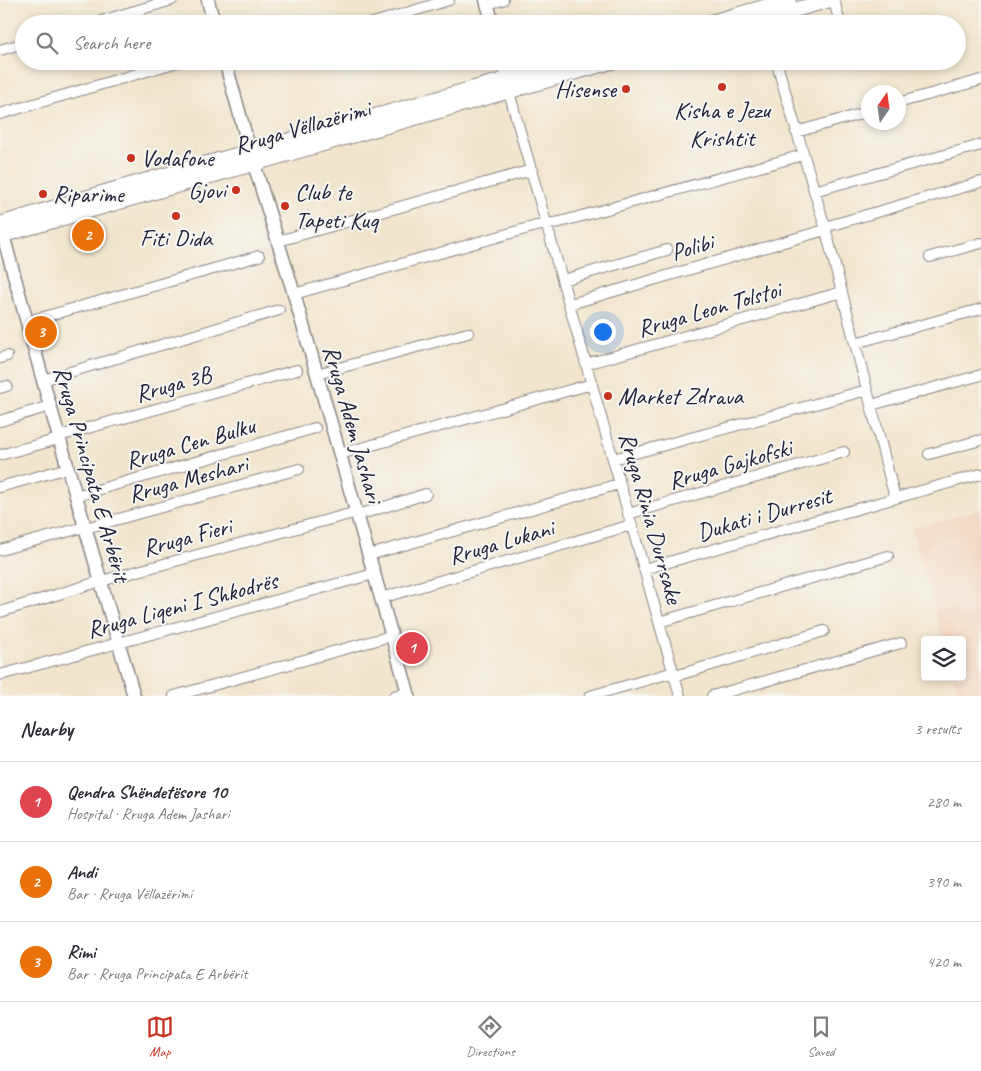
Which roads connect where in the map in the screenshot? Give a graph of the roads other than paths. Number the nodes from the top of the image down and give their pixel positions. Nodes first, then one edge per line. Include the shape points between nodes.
1 (172, 0) edge
2 (208, 0) edge
3 (449, 0) edge
4 (502, 0) edge
5 (789, 0) edge
6 (830, 0) edge
7 (834, 0) edge
8 (486, 2) edge
9 (766, 12) edge
10 (121, 15) edge
11 (212, 15) edge
12 (400, 15) edge
13 (490, 15) edge
14 (750, 15) edge
15 (838, 15) edge
16 (15, 46) edge
17 (0, 50) edge
18 (150, 70) edge
19 (228, 70) edge
20 (505, 70) edge
21 (547, 70) edge
22 (575, 70) edge
23 (779, 70) edge
24 (981, 80) edge
25 (508, 85) junction
26 (906, 101) edge
27 (0, 114) edge
28 (861, 114) edge
29 (796, 132) junction
30 (981, 145) edge
31 (803, 155) junction
32 (252, 157) junction
33 (532, 170) junction
34 (981, 182) edge
35 (814, 191) junction
36 (548, 224) junction
37 (825, 228) junction
38 (1, 232) edge
39 (278, 241) junction
40 (981, 243) edge
41 (667, 250) dead end
42 (259, 256) dead end
43 (930, 257) dead end
44 (563, 280) junction
45 (842, 292) junction
46 (294, 294) junction
47 (570, 304) junction
48 (981, 309) edge
49 (279, 310) dead end
50 (26, 322) junction
51 (468, 333) dead end
52 (854, 342) junction
53 (586, 364) junction
54 (297, 370) dead end
55 (316, 374) junction
56 (981, 375) edge
57 (43, 380) junction
58 (592, 384) junction
59 (867, 390) junction
60 (871, 405) junction
61 (50, 406) junction
62 (0, 420) edge
63 (315, 428) dead end
64 (59, 436) junction
65 (981, 440) edge
66 (844, 452) dead end
67 (0, 454) edge
68 (340, 454) junction
69 (928, 454) dead end
70 (613, 459) junction
71 (68, 468) junction
72 (299, 469) dead end
73 (981, 474) edge
74 (619, 484) junction
75 (0, 487) edge
76 (426, 494) dead end
77 (76, 496) junction
78 (895, 498) junction
79 (357, 514) junction
80 (628, 514) junction
81 (631, 525) junction
82 (86, 528) junction
83 (0, 550) edge
84 (369, 555) junction
85 (888, 556) dead end
86 (644, 569) junction
87 (374, 574) junction
88 (101, 581) junction
89 (381, 598) junction
90 (0, 612) edge
91 (659, 622) junction
92 (824, 631) dead end
93 (392, 636) junction
94 (119, 643) junction
95 (902, 643) dead end
96 (674, 674) junction
97 (0, 676) edge
98 (408, 694) edge
99 (134, 696) edge
100 (174, 696) edge
101 (394, 696) edge
102 (590, 696) edge
103 (680, 696) edge
104 (712, 696) edge

1 - 10 street
2 - 11 street
3 - 12 street
4 - 8 street
5 - 9 main road
6 - 9 main road
7 - 15 street
8 - 13 street
9 - 14 main road
16 - 17 street
18 - 27 street
19 - 32 street, Rruga Adem Jashari
20 - 25 street
21 - 25 main road, Rruga Vëllazërimi
22 - 25 main road, Rruga Vëllazërimi
23 - 29 street
24 - 26 street
25 - 32 main road, Rruga Vëllazërimi
25 - 33 street, Rruga Rinia Durrsake
28 - 29 street
29 - 31 street
30 - 35 street
31 - 35 street
31 - 36 street
32 - 38 main road, Rruga Vëllazërimi
32 - 39 street, Rruga Adem Jashari
33 - 36 street, Rruga Rinia Durrsake
33 - 39 street
34 - 37 street, Polibi
35 - 37 street
36 - 44 street, Rruga Rinia Durrsake
36 - 46 street
37 - 45 street
37 - 47 street, Polibi
38 - 50 street, Rruga Principata E Arbërit
39 - 46 street, Rruga Adem Jashari
40 - 43 street
41 - 44 street
42 - 50 street
44 - 47 street, Rruga Rinia Durrsake
45 - 52 street
45 - 53 street, Rruga Leon Tolstoi
46 - 55 street, Rruga Adem Jashari
47 - 53 street, Rruga Rinia Durrsake
48 - 52 street
49 - 57 street
50 - 57 street, Rruga Principata E Arbërit
51 - 55 street
52 - 59 street
53 - 58 street, Rruga Rinia Durrsake
54 - 64 street, Rruga 3B
55 - 68 street, Rruga Adem Jashari
56 - 60 street
57 - 61 street, Rruga Principata E Arbërit
58 - 68 street
58 - 70 street, Rruga Rinia Durrsake
59 - 60 street
59 - 70 street
60 - 78 street
61 - 62 street
61 - 64 street, Rruga Principata E Arbërit
63 - 77 street, Rruga Cen Bulku
64 - 67 street, Rruga 3B via 55,440
64 - 71 street, Rruga Principata E Arbërit
65 - 69 street
66 - 80 street, Rruga Gajkofski
68 - 79 street, Rruga Adem Jashari
70 - 74 street, Rruga Rinia Durrsake
71 - 75 street
71 - 77 street, Rruga Principata E Arbërit
72 - 82 street, Rruga Meshari
73 - 78 street, Dukati i Durresit
74 - 80 street, Rruga Rinia Durrsake
74 - 84 street
76 - 79 street, Rruga Fieri
77 - 82 street, Rruga Principata E Arbërit
78 - 86 street, Dukati i Durresit
79 - 84 street, Rruga Adem Jashari
79 - 88 street, Rruga Fieri
80 - 81 street, Rruga Rinia Durrsake
81 - 86 street, Rruga Rinia Durrsake
81 - 89 street, Rruga Lukani
82 - 83 street, Rruga Meshari
82 - 88 street, Rruga Principata E Arbërit
84 - 87 street, Rruga Adem Jashari
85 - 91 street
86 - 91 street, Rruga Rinia Durrsake
87 - 89 street, Rruga Adem Jashari
87 - 94 street, Rruga Liqeni I Shkodrës
88 - 90 street, Rruga Fieri
88 - 94 street, Rruga Principata E Arbërit
89 - 93 street, Rruga Adem Jashari
91 - 96 street, Rruga Rinia Durrsake
92 - 96 street
93 - 98 street, Rruga Adem Jashari
93 - 100 street
94 - 97 street, Rruga Liqeni I Shkodrës
94 - 99 street, Rruga Principata E Arbërit
95 - 104 street
96 - 102 street
96 - 103 street, Rruga Rinia Durrsake
98 - 101 street

